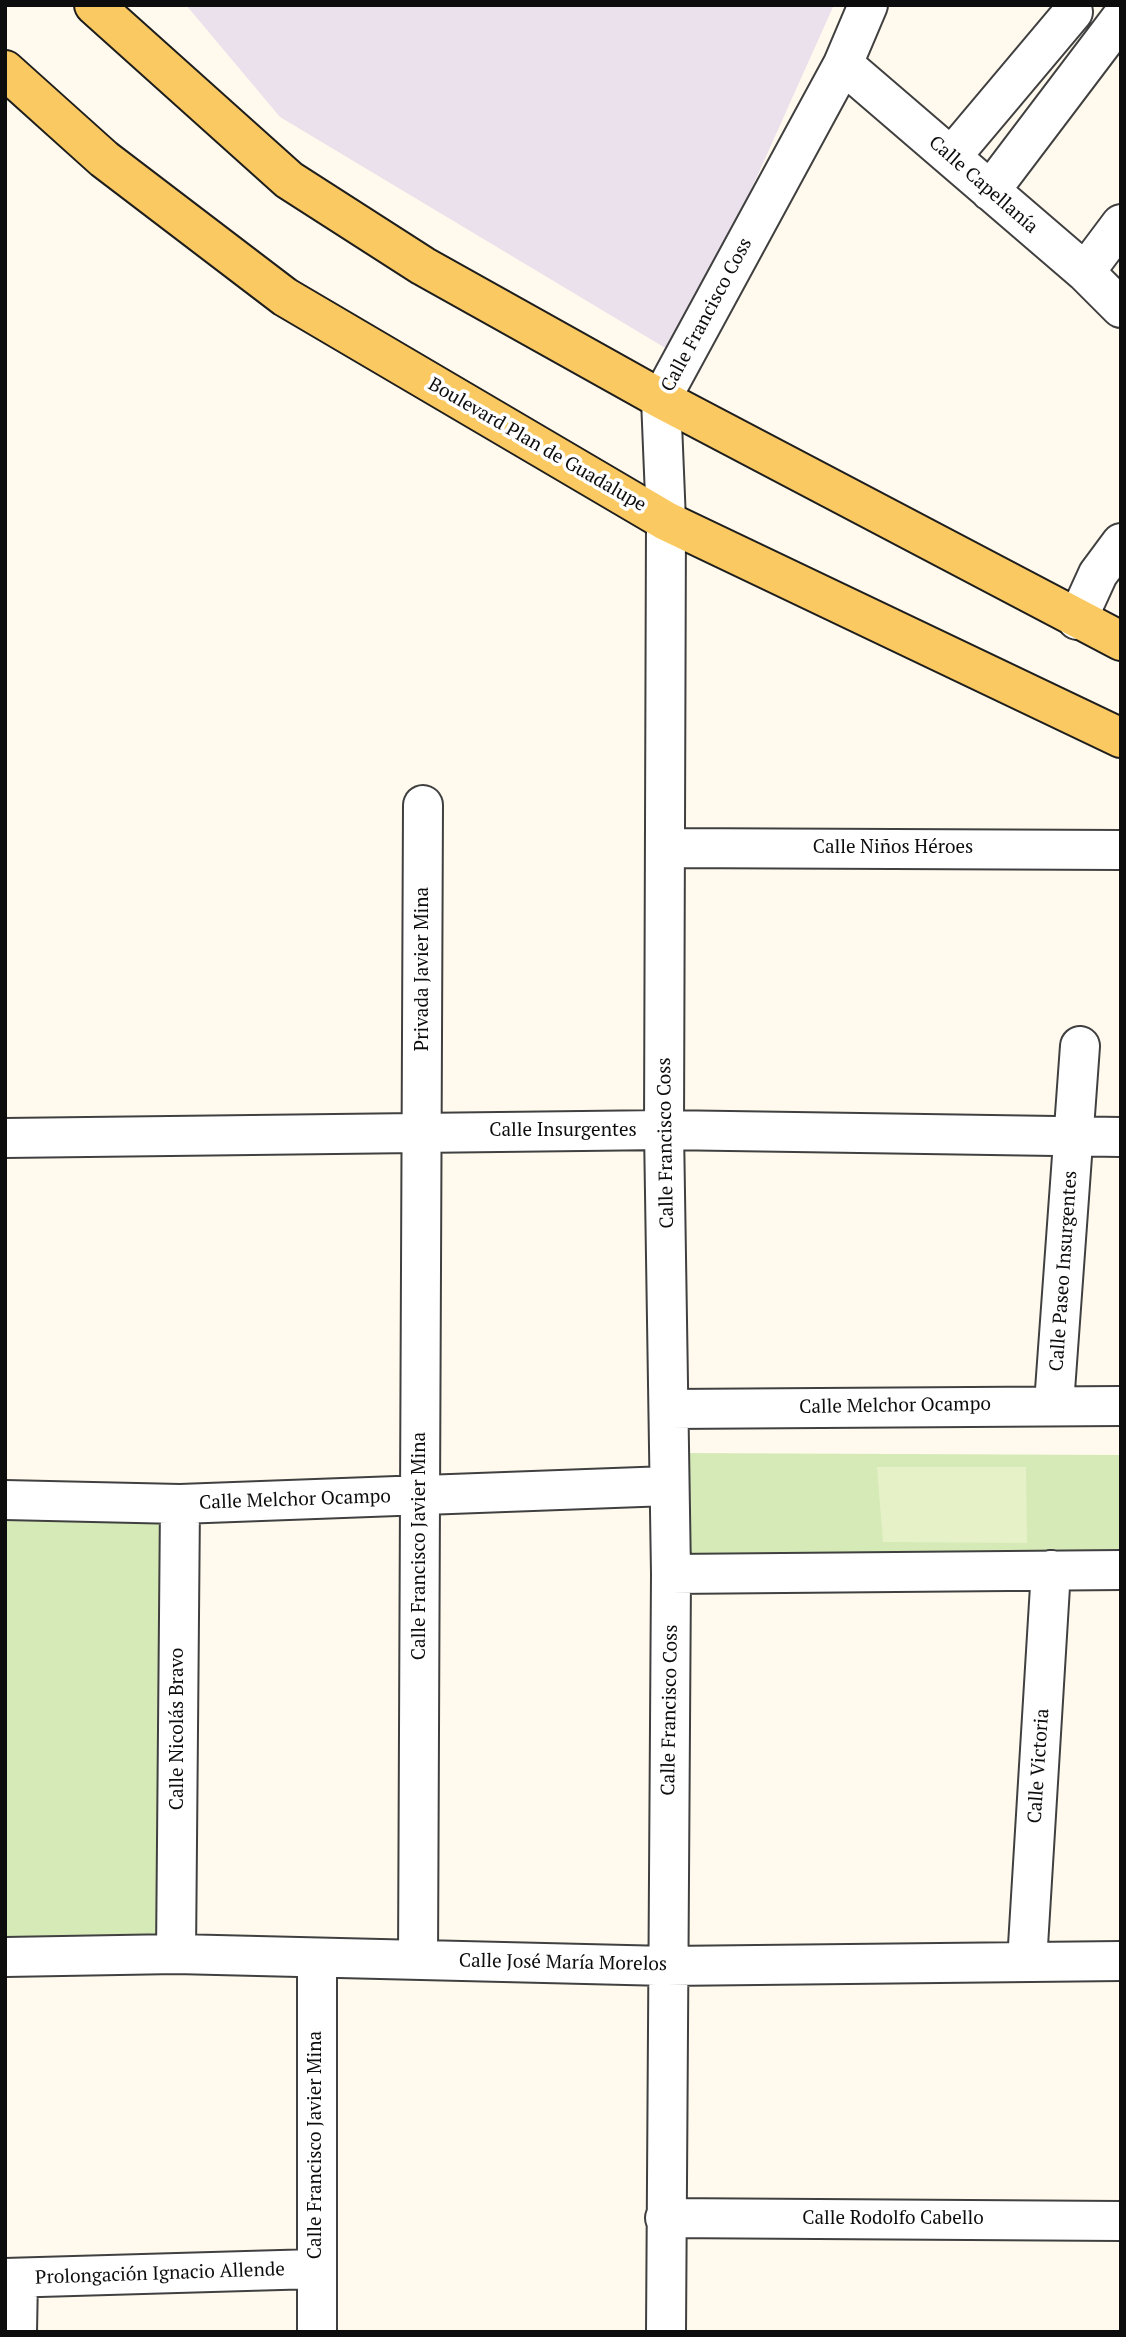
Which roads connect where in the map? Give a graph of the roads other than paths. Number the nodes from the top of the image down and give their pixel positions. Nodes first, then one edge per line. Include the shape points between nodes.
1 (94, 5) edge
2 (868, 5) edge
3 (1073, 12) dead end
4 (1121, 18) edge
5 (843, 64) junction
6 (5, 70) edge
7 (951, 157) junction
8 (990, 191) junction
9 (1121, 224) edge
10 (1085, 272) junction
11 (1121, 308) edge
12 (662, 399) junction
13 (666, 521) junction
14 (1121, 543) edge
15 (1077, 620) junction
16 (1121, 641) edge
17 (1121, 738) edge
18 (423, 805) dead end
19 (665, 848) junction
20 (1121, 850) edge
21 (1080, 1046) dead end
22 (664, 1130) junction
23 (424, 1132) junction
24 (1074, 1137) junction
25 (1121, 1137) edge
26 (5, 1138) edge
27 (1054, 1405) junction
28 (1121, 1406) edge
29 (670, 1409) junction
30 (668, 1486) junction
31 (421, 1497) junction
32 (5, 1500) edge
33 (180, 1504) junction
34 (1051, 1570) junction
35 (1121, 1570) edge
36 (671, 1574) junction
37 (176, 1954) junction
38 (5, 1957) edge
39 (317, 1959) junction
40 (418, 1960) junction
41 (1121, 1961) edge
42 (1027, 1962) junction
43 (667, 1966) junction
44 (665, 2218) junction
45 (1121, 2221) edge
46 (315, 2269) junction
47 (12, 2278) edge
48 (17, 2332) edge
49 (317, 2332) edge
50 (666, 2332) edge

1 - 12 main road via 289,180 423,266
2 - 5 street, Calle Francisco Coss
3 - 7 street
4 - 8 street
5 - 7 street, Calle Capellanía
5 - 12 street, Calle Francisco Coss
6 - 13 main road, Boulevard Plan de Guadalupe via 104,159 285,297
7 - 8 street, Calle Capellanía
8 - 10 street, Calle Capellanía
9 - 10 street
10 - 11 street, Calle Capellanía
12 - 13 street, Calle Francisco Coss
12 - 15 main road
13 - 17 main road, Boulevard Plan de Guadalupe
13 - 19 street, Calle Francisco Coss
14 - 15 street via 1098,575
15 - 16 main road
18 - 23 street, Privada Javier Mina
19 - 20 street, Calle Niños Héroes
19 - 22 street, Calle Francisco Coss
21 - 24 street, Calle Paseo Insurgentes
22 - 23 street, Calle Insurgentes
22 - 24 street, Calle Insurgentes
22 - 29 street, Calle Francisco Coss
23 - 26 street, Calle Insurgentes
23 - 31 street, Calle Francisco Javier Mina
24 - 25 street, Calle Insurgentes
24 - 27 street, Calle Paseo Insurgentes
27 - 28 street, Calle Melchor Ocampo
27 - 29 street, Calle Melchor Ocampo
29 - 30 street, Calle Francisco Coss
30 - 31 street, Calle Melchor Ocampo
30 - 36 street, Calle Francisco Coss
31 - 33 street, Calle Melchor Ocampo
31 - 40 street, Calle Francisco Javier Mina
32 - 33 street, Calle Melchor Ocampo
33 - 37 street, Calle Nicolás Bravo
34 - 35 street
34 - 36 street
34 - 42 street, Calle Victoria
36 - 43 street, Calle Francisco Coss
37 - 38 street, Calle José María Morelos
37 - 39 street, Calle José María Morelos
39 - 40 street, Calle José María Morelos
39 - 46 street, Calle Francisco Javier Mina
40 - 43 street, Calle José María Morelos
41 - 42 street, Calle José María Morelos
42 - 43 street, Calle José María Morelos
43 - 44 street, Calle Francisco Coss
44 - 45 street, Calle Rodolfo Cabello
44 - 50 street, Calle Francisco Coss
46 - 47 street, Prolongación Ignacio Allende
46 - 49 street, Calle Francisco Javier Mina
47 - 48 street

